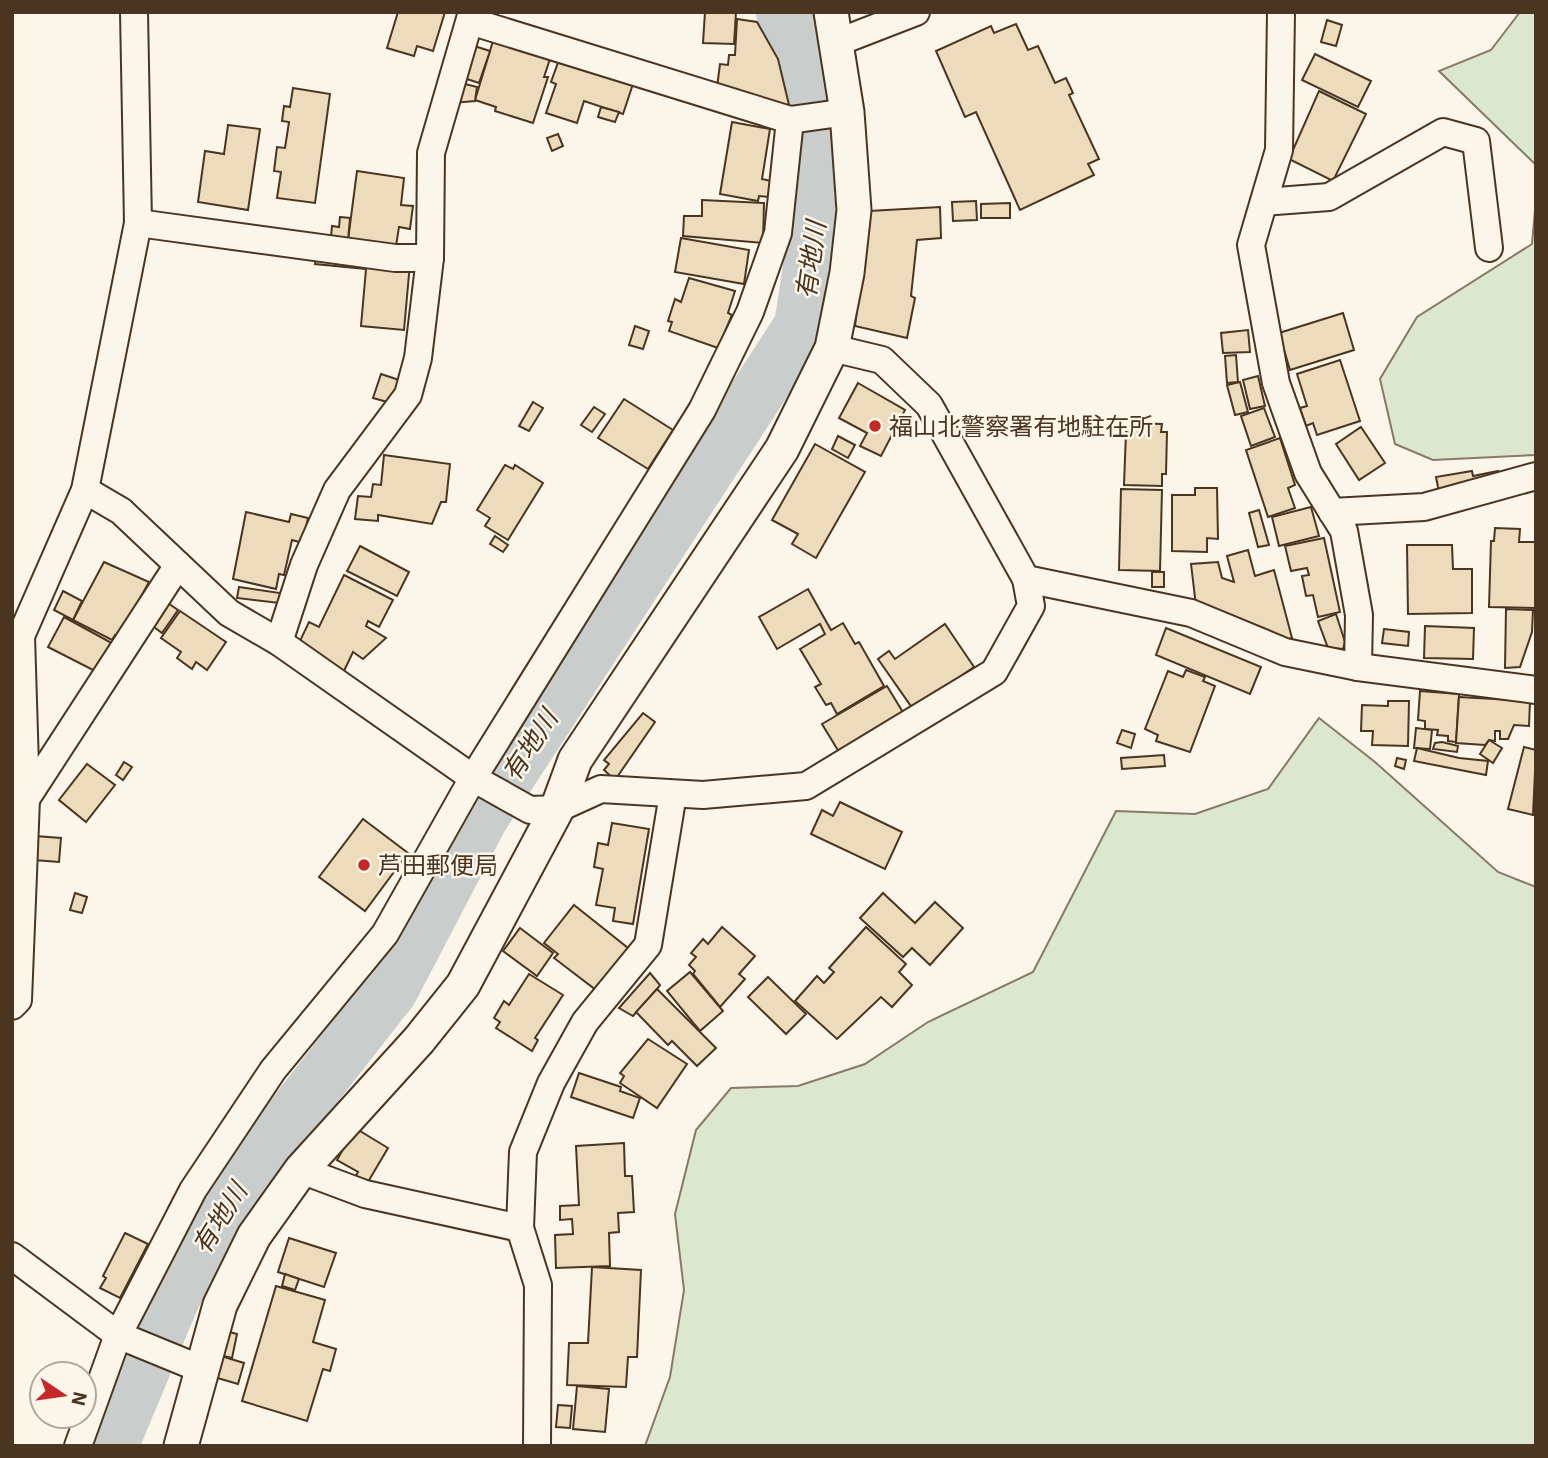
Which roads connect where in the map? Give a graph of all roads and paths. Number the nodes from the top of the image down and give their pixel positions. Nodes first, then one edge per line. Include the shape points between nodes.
1 (134, 12) edge
2 (916, 12) edge
3 (1281, 12) edge
4 (471, 17) edge
5 (833, 28) edge
6 (847, 111) junction
7 (790, 120) junction
8 (1264, 202) junction
9 (138, 223) junction
10 (1489, 248) dead end
11 (430, 258) junction
12 (832, 348) junction
13 (1536, 476) edge
14 (85, 490) junction
15 (1332, 512) junction
16 (178, 565) junction
17 (1026, 579) junction
18 (279, 642) junction
19 (1358, 667) junction
20 (1536, 690) edge
21 (473, 778) junction
22 (673, 794) junction
23 (26, 799) junction
24 (544, 809) junction
25 (12, 1006) edge
26 (300, 1170) junction
27 (520, 1228) junction
28 (12, 1256) edge
29 (118, 1335) junction
30 (201, 1369) junction
31 (78, 1446) edge
32 (181, 1446) edge
33 (537, 1446) edge

1 - 9 street
2 - 5 street
3 - 8 street via 1279,150
4 - 7 street
4 - 11 street via 430,153
5 - 6 street
6 - 7 street
6 - 12 street via 854,209
7 - 21 street via 778,233 744,324 702,410
8 - 10 street via 1329,197 1443,132 1476,141
8 - 15 street via 1251,245 1276,383 1308,473
9 - 11 street via 395,258
9 - 14 street
11 - 18 street via 418,358 408,395 338,490 304,565
12 - 17 street via 882,360 929,405
12 - 24 street via 782,449
13 - 15 street via 1424,507
14 - 16 street via 121,511
14 - 23 street via 21,636
15 - 19 street via 1344,531 1359,615
16 - 18 street via 229,613
16 - 23 street
17 - 19 street via 1191,613 1285,652
17 - 22 street via 1031,606 994,672 830,772 806,786
18 - 21 street
19 - 20 street
21 - 24 street
21 - 29 street via 385,934 273,1070 193,1190
22 - 24 street via 601,789
22 - 27 street via 649,945 585,1022 551,1083 523,1152
23 - 25 street via 18,1000
24 - 26 street via 463,985
26 - 27 street via 365,1194
26 - 30 street via 254,1236 220,1305
27 - 33 street via 538,1285
28 - 29 street
29 - 30 street
29 - 31 street
30 - 32 street

